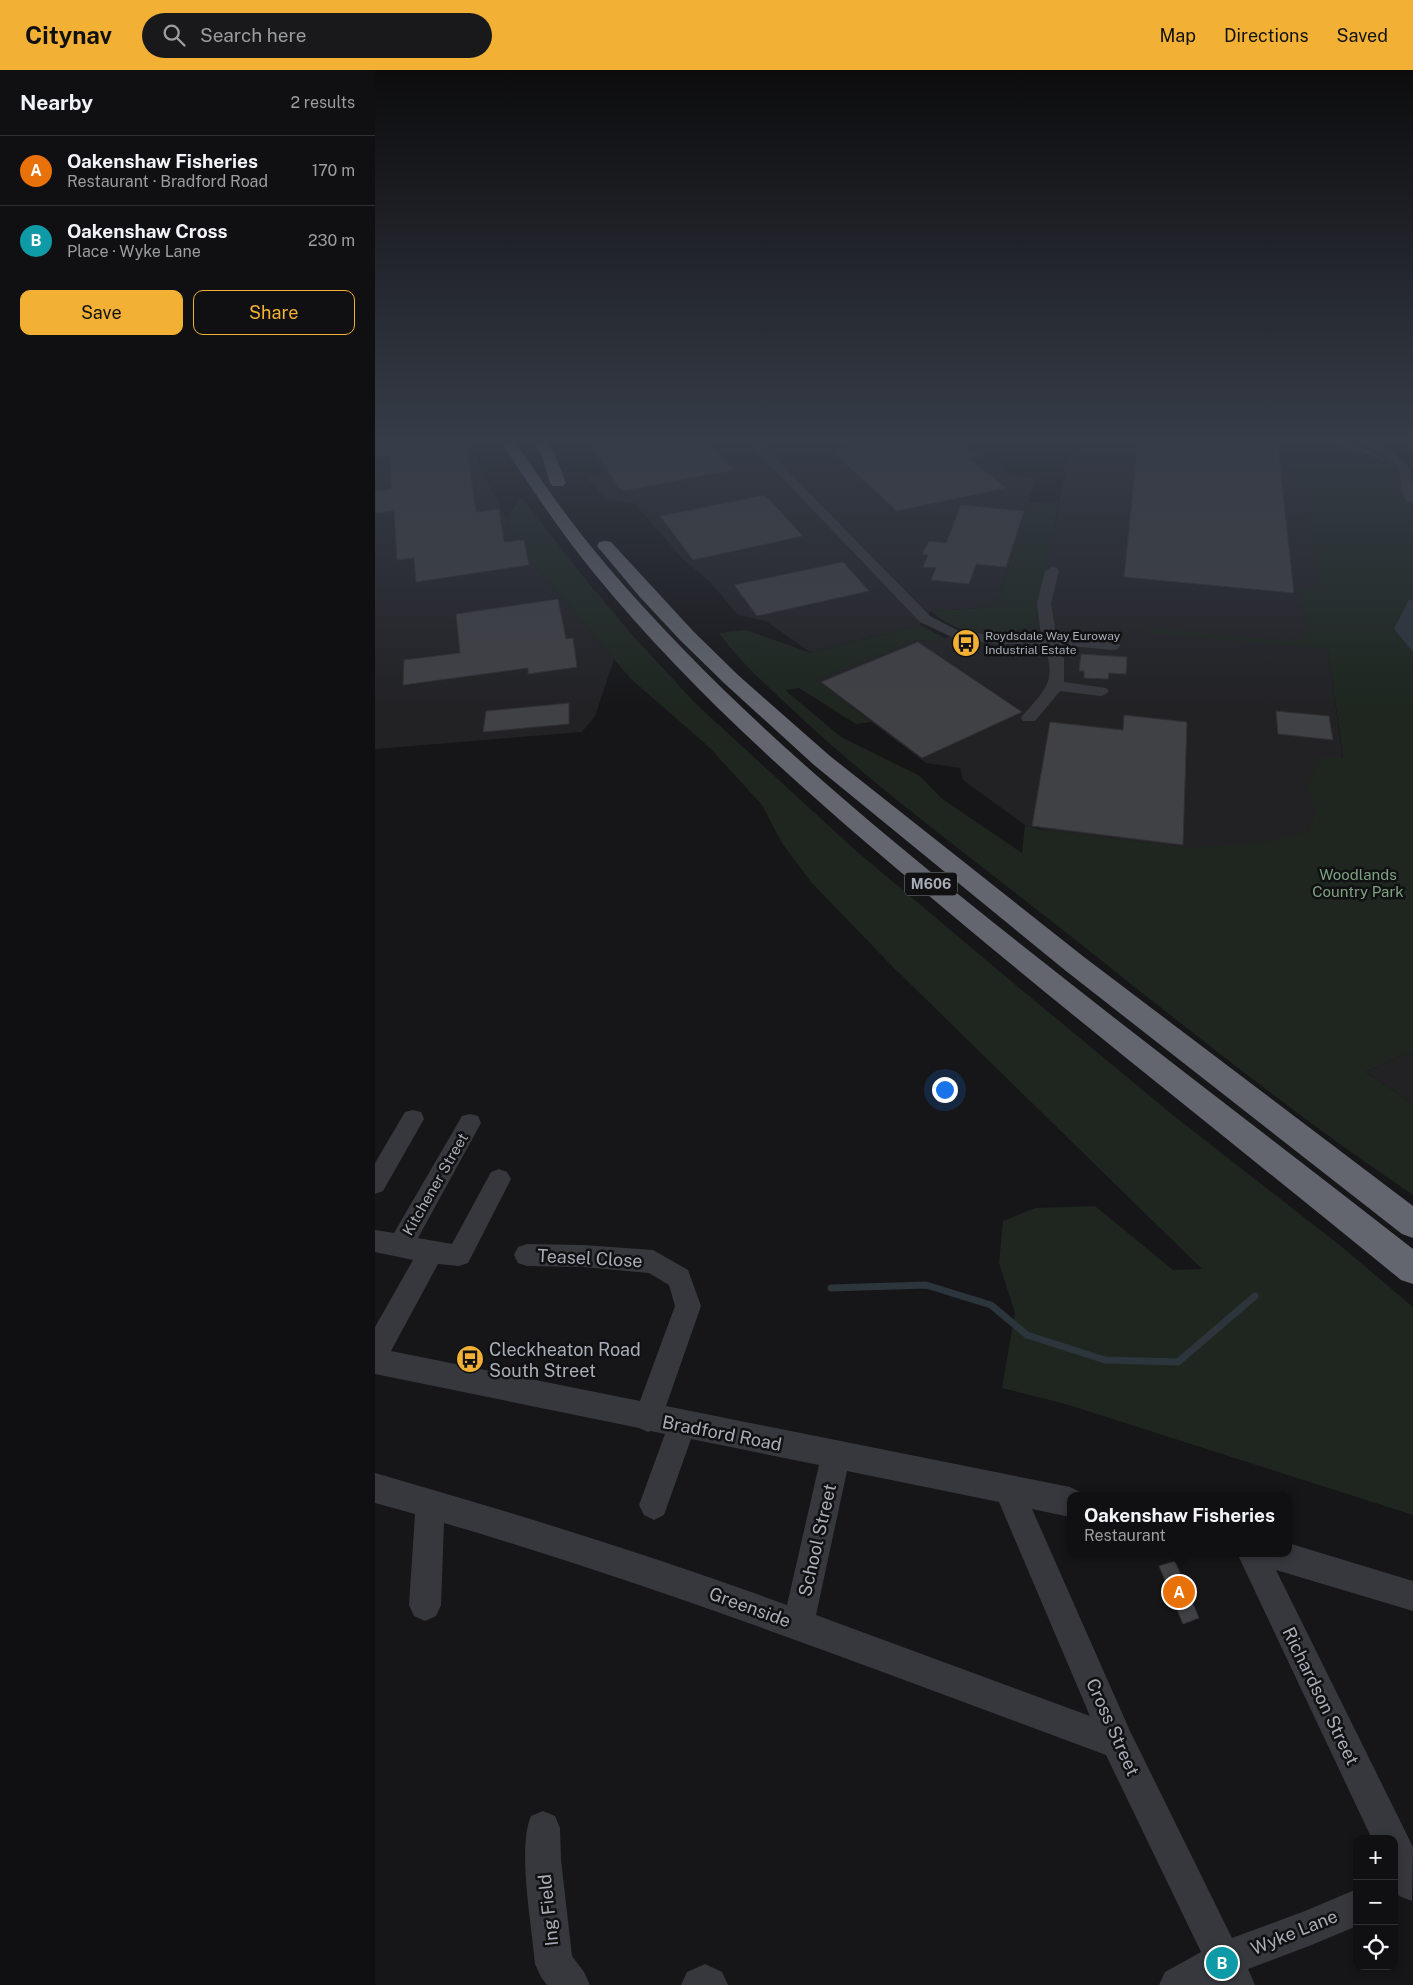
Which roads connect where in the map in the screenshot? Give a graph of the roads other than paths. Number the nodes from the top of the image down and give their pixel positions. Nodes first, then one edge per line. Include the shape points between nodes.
1 (569, 529) edge
2 (592, 529) edge
3 (838, 529) edge
4 (1053, 571) dead end
5 (1049, 640) junction
6 (1113, 646) dead end
7 (1056, 686) junction
8 (1101, 691) dead end
9 (1029, 718) dead end
10 (413, 1119) dead end
11 (470, 1123) dead end
12 (499, 1179) dead end
13 (375, 1184) edge
14 (1413, 1224) edge
15 (375, 1241) edge
16 (400, 1246) junction
17 (431, 1252) junction
18 (527, 1255) dead end
19 (1413, 1269) edge
20 (375, 1353) edge
21 (375, 1362) edge
22 (647, 1418) junction
23 (682, 1425) junction
24 (836, 1455) junction
25 (375, 1488) edge
26 (1009, 1490) junction
27 (1067, 1501) edge
28 (430, 1504) junction
29 (654, 1505) dead end
30 (1254, 1557) edge
31 (1283, 1557) edge
32 (1413, 1596) edge
33 (425, 1604) dead end
34 (798, 1625) junction
35 (1119, 1743) junction
36 (543, 1828) dead end
37 (1388, 1835) edge
38 (1398, 1860) edge
39 (1406, 1885) edge
40 (1353, 1909) edge
41 (1230, 1972) edge
42 (571, 1985) edge
43 (700, 1985) edge
44 (709, 1985) edge
45 (1178, 1985) edge

1 - 19 highway, M606 via 659,635 719,696 847,814 1019,957
2 - 14 highway, M606 via 620,564 734,681 847,783 1047,943
3 - 5 street via 925,619 956,635 999,640
4 - 5 street via 1044,603
5 - 6 street
5 - 7 street via 1057,659
7 - 8 street
7 - 9 street
10 - 13 street
11 - 16 street, Kitchener Street
12 - 17 street via 459,1255
15 - 16 street
16 - 17 street
17 - 20 street
18 - 22 street, Teasel Close via 653,1262 679,1278 688,1306
21 - 22 street, Bradford Road
22 - 23 street, Bradford Road
23 - 24 street, Bradford Road
23 - 29 street
24 - 26 street, Bradford Road
24 - 34 street, School Street
25 - 28 street, Greenside
26 - 27 street, Bradford Road
26 - 35 street, Cross Street
28 - 33 street
28 - 34 street, Greenside via 634,1566
30 - 37 street, Richardson Street
31 - 32 street
34 - 35 street, Greenside
35 - 41 street, Cross Street
36 - 42 street, Ing Field via 543,1860 554,1964
38 - 39 street
40 - 41 street, Wyke Lane
41 - 45 street, Wyke Lane
43 - 44 street

